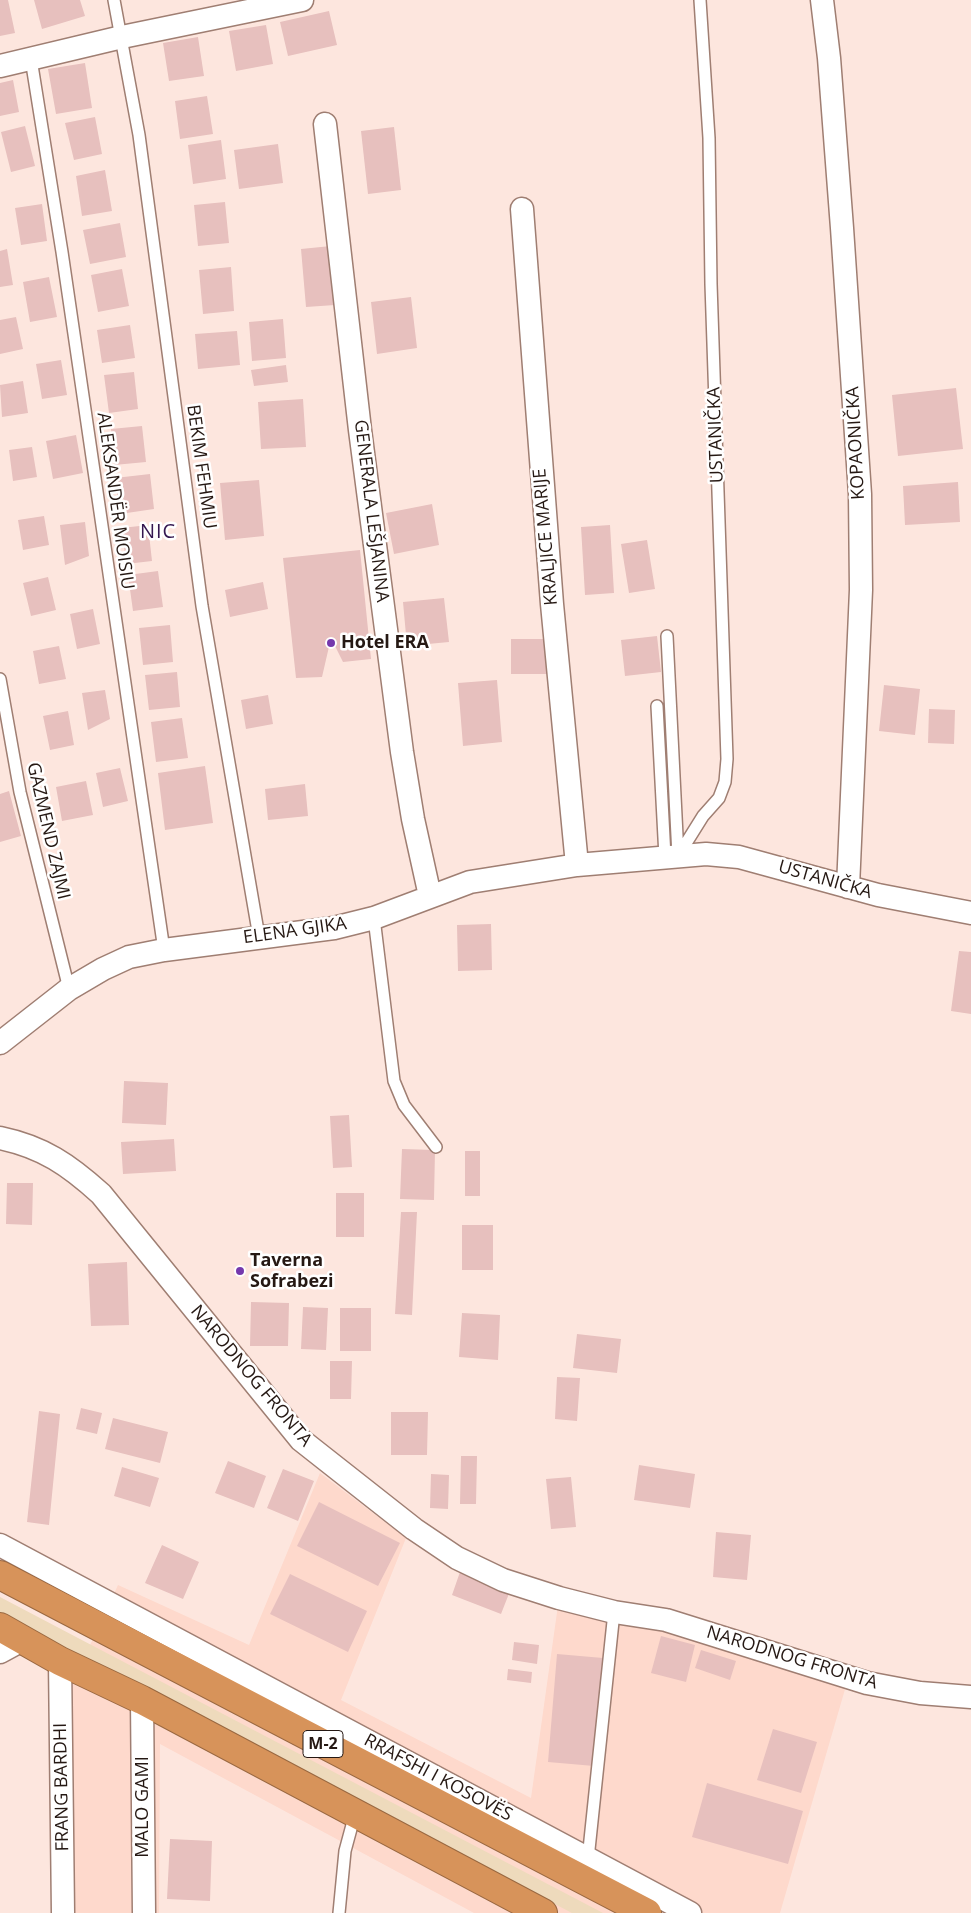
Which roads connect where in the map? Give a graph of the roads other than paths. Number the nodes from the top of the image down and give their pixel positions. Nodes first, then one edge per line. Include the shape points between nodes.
1 (114, 0) edge
2 (302, 0) edge
3 (700, 0) edge
4 (822, 0) edge
5 (122, 37) junction
6 (31, 59) junction
7 (0, 66) edge
8 (326, 124) dead end
9 (522, 209) dead end
10 (667, 636) dead end
11 (0, 679) edge
12 (657, 706) dead end
13 (671, 856) junction
14 (577, 865) junction
15 (848, 887) junction
16 (430, 896) junction
17 (971, 913) edge
18 (374, 918) junction
19 (259, 937) junction
20 (164, 950) junction
21 (69, 989) junction
22 (0, 1043) edge
23 (0, 1138) edge
24 (436, 1147) dead end
25 (0, 1545) edge
26 (0, 1575) edge
27 (614, 1612) junction
28 (0, 1626) edge
29 (24, 1639) junction
30 (0, 1652) edge
31 (60, 1661) junction
32 (971, 1697) edge
33 (142, 1700) junction
34 (355, 1812) junction
35 (588, 1859) junction
36 (63, 1913) edge
37 (144, 1913) edge
38 (339, 1913) edge
39 (542, 1913) edge
40 (647, 1913) edge
41 (690, 1913) edge

1 - 5 lane, BEKIM FEHMIU
2 - 5 street
3 - 13 lane, USTANIČKA via 708,138 727,759 725,782 719,798
4 - 15 street, KOPAONIČKA via 829,58 860,494 861,590
5 - 6 street
5 - 19 lane, BEKIM FEHMIU via 139,135 202,606
6 - 7 street
6 - 20 lane, ALEKSANDËR MOISIU
8 - 16 street, GENERALA LEŠJANINA via 360,430 401,742
9 - 14 street, KRALJICE MARIJE via 552,604
10 - 13 lane
11 - 21 lane, GAZMEND ZAJMI via 20,792
12 - 13 lane
13 - 14 street, USTANIČKA
13 - 15 street, USTANIČKA via 706,854 739,857
14 - 16 street, USTANIČKA via 470,882
15 - 17 street, USTANIČKA
16 - 18 street, USTANIČKA
18 - 19 street, ELENA GJIKA via 316,931
18 - 24 lane via 394,1080 404,1105
19 - 20 street, ELENA GJIKA
20 - 21 street, ELENA GJIKA via 129,957
21 - 22 street, ELENA GJIKA
23 - 27 street, NARODNOG FRONTA via 43,1151 73,1168 101,1194 301,1440 372,1497 457,1558 503,1580
25 - 35 street, RRAFSHI I KOSOVËS
26 - 40 highway, RRAFSHI I KOSOVËS / M-2
27 - 32 street, NARODNOG FRONTA via 666,1620 867,1684
27 - 35 lane
28 - 29 highway, M-2
29 - 30 street
29 - 31 highway, M-2
31 - 33 highway, M-2
31 - 36 street, FRANG BARDHI
33 - 34 highway, M-2
33 - 37 street, MALO GAMI
34 - 38 lane via 345,1851
34 - 39 highway, M-2
35 - 41 street, RRAFSHI I KOSOVËS

